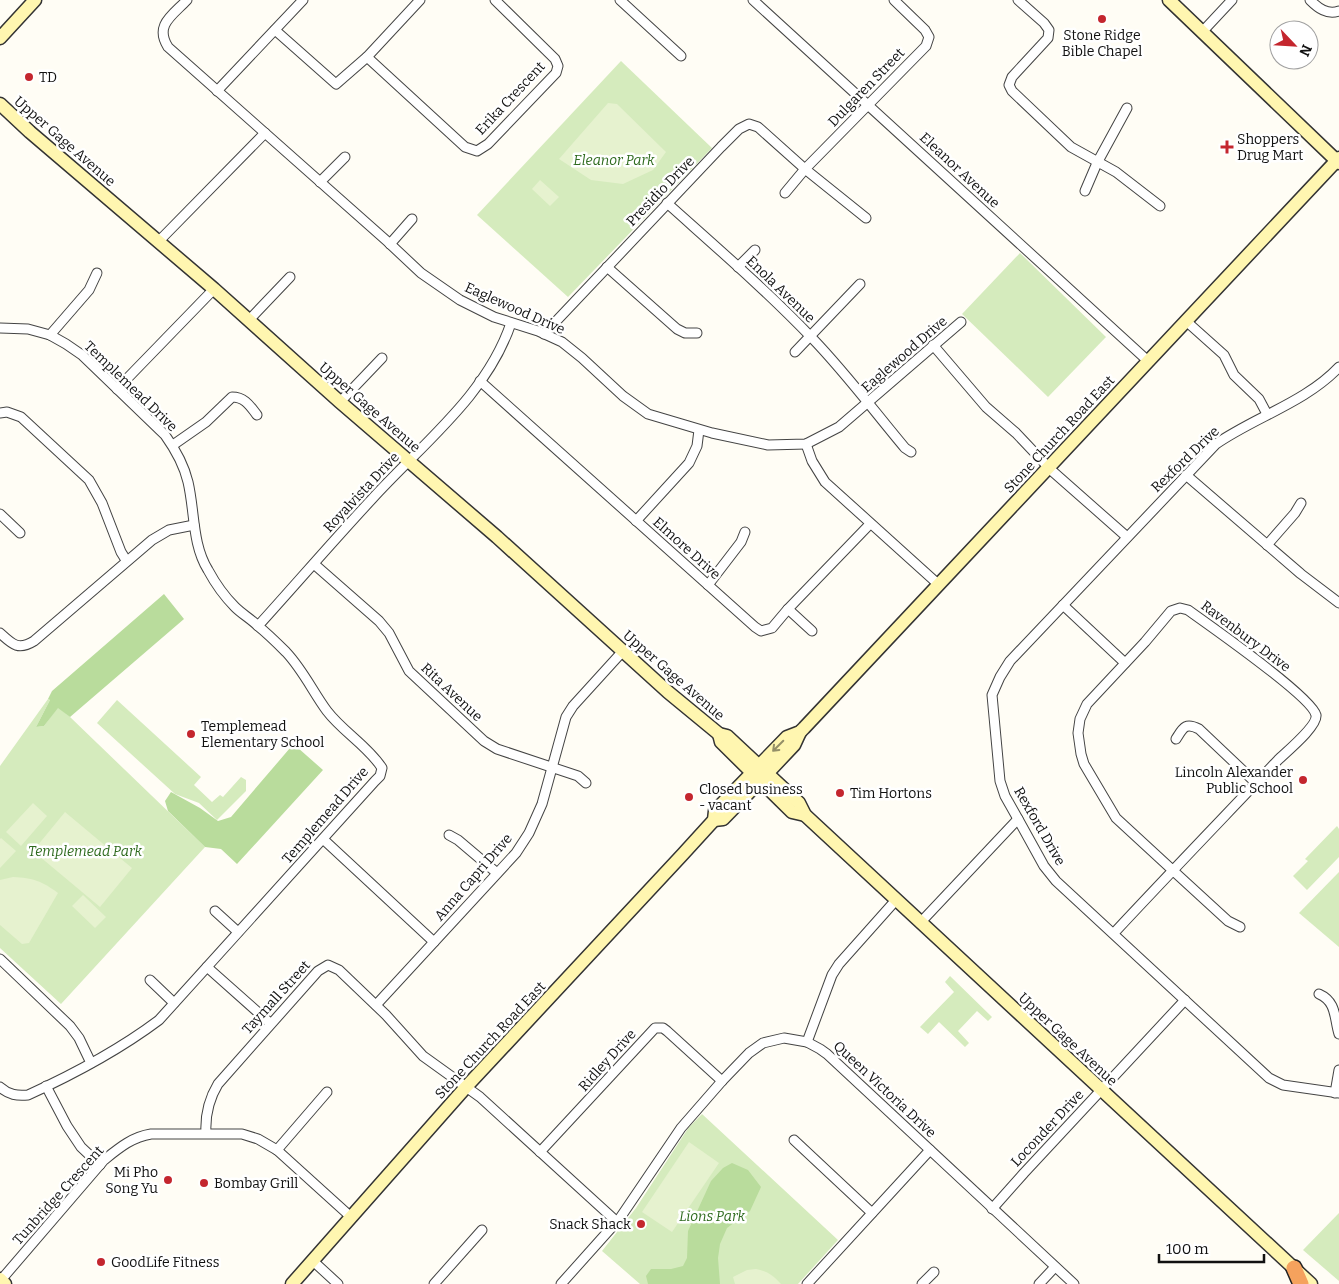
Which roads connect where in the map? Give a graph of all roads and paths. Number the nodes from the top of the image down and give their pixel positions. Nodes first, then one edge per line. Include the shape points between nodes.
1 (35, 0) edge
2 (187, 0) edge
3 (303, 0) edge
4 (420, 0) edge
5 (495, 0) edge
6 (620, 0) edge
7 (753, 0) edge
8 (894, 0) edge
9 (1018, 0) edge
10 (1169, 0) edge
11 (1232, 0) edge
12 (1310, 0) edge
13 (1339, 11) edge
14 (275, 30) junction
15 (1203, 31) junction
16 (0, 38) edge
17 (367, 56) junction
18 (681, 56) dead end
19 (217, 90) junction
20 (0, 104) edge
21 (868, 104) junction
22 (1127, 108) dead end
23 (265, 133) junction
24 (345, 157) dead end
25 (1338, 161) edge
26 (1097, 163) junction
27 (806, 169) junction
28 (320, 182) junction
29 (1085, 191) dead end
30 (785, 193) dead end
31 (668, 203) junction
32 (1160, 206) dead end
33 (866, 218) dead end
34 (412, 220) dead end
35 (158, 242) junction
36 (390, 244) junction
37 (755, 250) dead end
38 (607, 267) junction
39 (738, 267) junction
40 (97, 273) dead end
41 (290, 277) dead end
42 (860, 284) dead end
43 (214, 289) junction
44 (249, 320) junction
45 (1186, 321) junction
46 (961, 322) dead end
47 (511, 323) junction
48 (0, 328) edge
49 (697, 333) dead end
50 (544, 334) junction
51 (50, 335) junction
52 (810, 336) junction
53 (933, 345) junction
54 (795, 352) dead end
55 (382, 358) dead end
56 (1148, 361) junction
57 (1339, 367) edge
58 (480, 381) junction
59 (117, 389) junction
60 (340, 402) junction
61 (868, 404) junction
62 (0, 413) edge
63 (1267, 414) junction
64 (257, 415) dead end
65 (699, 430) junction
66 (806, 444) junction
67 (172, 446) junction
68 (911, 452) dead end
69 (408, 461) junction
70 (1048, 467) junction
71 (1186, 475) junction
72 (1301, 503) dead end
73 (0, 514) edge
74 (636, 521) junction
75 (870, 524) junction
76 (194, 525) junction
77 (745, 532) dead end
78 (20, 533) dead end
79 (1127, 537) junction
80 (1267, 545) junction
81 (126, 560) junction
82 (314, 564) junction
83 (938, 584) junction
84 (708, 585) junction
85 (1337, 598) edge
86 (1063, 605) junction
87 (788, 609) junction
88 (258, 626) junction
89 (812, 631) dead end
90 (0, 632) edge
91 (624, 651) junction
92 (1124, 663) junction
93 (1176, 740) dead end
94 (553, 767) junction
95 (759, 773) junction
96 (586, 783) dead end
97 (1256, 783) junction
98 (1018, 819) junction
99 (449, 835) dead end
100 (323, 839) junction
101 (1173, 870) junction
102 (496, 874) junction
103 (896, 900) junction
104 (214, 911) dead end
105 (920, 923) junction
106 (1240, 927) dead end
107 (238, 932) junction
108 (1114, 933) junction
109 (434, 942) junction
110 (0, 959) edge
111 (207, 967) junction
112 (150, 980) dead end
113 (1319, 994) dead end
114 (1185, 1000) junction
115 (174, 1003) junction
116 (376, 1005) junction
117 (270, 1023) junction
118 (1339, 1034) edge
119 (807, 1042) junction
120 (91, 1063) junction
121 (1339, 1070) edge
122 (722, 1081) junction
123 (46, 1086) junction
124 (0, 1087) edge
125 (466, 1087) junction
126 (1101, 1090) junction
127 (327, 1092) dead end
128 (1337, 1093) edge
129 (206, 1133) junction
130 (794, 1140) dead end
131 (277, 1150) junction
132 (930, 1150) junction
133 (540, 1152) junction
134 (100, 1165) junction
135 (992, 1209) junction
136 (872, 1213) junction
137 (351, 1217) junction
138 (616, 1221) junction
139 (482, 1230) dead end
140 (312, 1261) junction
141 (1055, 1267) junction
142 (1294, 1268) junction
143 (934, 1272) dead end
144 (0, 1279) edge
145 (6, 1284) edge
146 (292, 1284) edge
147 (338, 1284) edge
148 (434, 1284) edge
149 (561, 1284) edge
150 (807, 1284) edge
151 (922, 1284) edge
152 (1040, 1284) edge
153 (1074, 1284) edge
154 (1301, 1284) edge
155 (1311, 1284) edge

1 - 16 main road
2 - 19 street, Eaglewood Drive via 164,24 164,40
3 - 14 street
4 - 17 street
5 - 17 street, Erika Crescent via 555,59 558,66 556,73 488,144 477,151 465,148
6 - 18 street
7 - 21 street, Eleanor Avenue
8 - 21 street, Dulgaren Street via 929,36 926,46
9 - 26 street via 1049,30 1048,38 1012,77 1009,85 1071,147
10 - 15 main road
11 - 15 street
12 - 13 street via 1326,12
14 - 17 street via 336,84
14 - 19 street
15 - 25 main road
19 - 23 street, Eaglewood Drive
20 - 35 main road, Upper Gage Avenue
21 - 27 street, Dulgaren Street
21 - 56 street, Eleanor Avenue
22 - 26 street
23 - 28 street, Eaglewood Drive
23 - 35 street
24 - 28 street
25 - 45 main road, Stone Church Road East
26 - 29 street
26 - 32 street via 1116,172
27 - 30 street, Dulgaren Street
27 - 31 street, Presidio Drive via 758,127 749,124 739,129
27 - 33 street
28 - 36 street, Eaglewood Drive
31 - 38 street, Presidio Drive
31 - 39 street, Enola Avenue
34 - 36 street
35 - 43 main road, Upper Gage Avenue
36 - 47 street, Eaglewood Drive via 436,285 460,300
37 - 39 street
38 - 49 street via 677,329
38 - 50 street, Presidio Drive
39 - 52 street, Enola Avenue
40 - 51 street via 89,290
41 - 44 street
42 - 52 street
43 - 44 main road, Upper Gage Avenue
43 - 59 street
44 - 60 main road, Upper Gage Avenue
45 - 56 main road, Stone Church Road East
45 - 63 street via 1224,355 1234,376 1260,399
46 - 53 street, Eaglewood Drive
47 - 50 street, Eaglewood Drive
47 - 58 street, Royalvista Drive via 498,354
48 - 51 street, Templemead Drive via 28,329
50 - 65 street, Eaglewood Drive via 562,342 638,408
51 - 59 street, Templemead Drive via 82,355
52 - 54 street
52 - 61 street, Enola Avenue
53 - 61 street, Eaglewood Drive
53 - 70 street via 986,407
55 - 60 street
56 - 70 main road, Stone Church Road East
57 - 63 street, Rexford Drive via 1314,389
58 - 69 street, Royalvista Drive
58 - 74 street, Elmore Drive
59 - 67 street, Templemead Drive via 165,435
60 - 69 main road, Upper Gage Avenue
61 - 66 street, Eaglewood Drive via 839,427
61 - 68 street, Enola Avenue via 904,448
62 - 81 street via 21,417 89,480 100,497
63 - 71 street, Rexford Drive via 1216,444
64 - 67 street via 246,401 232,397 206,422
65 - 66 street, Eaglewood Drive via 768,445
65 - 74 street via 697,446 689,463
66 - 75 street via 825,482
67 - 76 street, Templemead Drive via 188,483
69 - 82 street, Royalvista Drive
69 - 91 main road, Upper Gage Avenue
70 - 79 street
70 - 83 main road, Stone Church Road East
71 - 79 street, Rexford Drive
71 - 80 street
72 - 80 street
73 - 78 street
74 - 84 street, Elmore Drive
75 - 83 street
75 - 87 street, Elmore Drive
76 - 81 street via 158,535
76 - 88 street, Templemead Drive via 207,570 222,593
77 - 84 street
79 - 86 street, Rexford Drive
80 - 85 street
81 - 90 street via 26,646 10,642
82 - 88 street, Royalvista Drive
82 - 94 street, Rita Avenue via 379,621 389,633 408,671 484,741 503,751
83 - 95 main road, Stone Church Road East via 800,732 794,745
84 - 87 street, Elmore Drive via 761,630 772,628
86 - 92 street
86 - 98 street, Rexford Drive via 1010,661 992,695 1000,781
87 - 89 street
88 - 100 street, Templemead Drive via 307,678 327,711 382,768 376,781
91 - 94 street, Anna Capri Drive via 569,711
91 - 95 main road, Upper Gage Avenue via 719,734 720,742
92 - 97 street, Ravenbury Drive via 1171,611 1180,608 1188,610 1285,682 1312,708 1316,720
92 - 101 street, Ravenbury Drive via 1087,704 1078,733 1080,754 1116,818
93 - 97 street via 1185,727 1192,725
94 - 96 street, Rita Avenue via 578,776
94 - 102 street, Anna Capri Drive via 529,833
95 - 103 main road, Upper Gage Avenue via 799,803 805,815
95 - 125 main road, Stone Church Road East via 715,811 714,820
97 - 101 street, Ravenbury Drive
98 - 105 street
98 - 108 street, Rexford Drive via 1044,866
99 - 102 street
100 - 107 street, Templemead Drive
100 - 109 street
101 - 106 street via 1228,921
101 - 108 street, Ravenbury Drive
102 - 109 street, Anna Capri Drive
103 - 105 main road, Upper Gage Avenue
103 - 119 street via 832,975
104 - 107 street
105 - 126 main road, Upper Gage Avenue
107 - 111 street, Templemead Drive
108 - 114 street, Rexford Drive
109 - 116 street, Anna Capri Drive
110 - 120 street via 70,1026 80,1038
111 - 115 street, Templemead Drive
111 - 117 street
112 - 115 street
113 - 118 street via 1334,1008
114 - 126 street, Loconder Drive
114 - 128 street, Rexford Drive via 1269,1078 1282,1085
115 - 120 street, Templemead Drive via 138,1036
116 - 117 street, Taymall Street via 339,970 328,965 318,971
116 - 125 street, Taymall Street via 423,1056
117 - 129 street, Taymall Street via 218,1084 208,1106
119 - 122 street, Queen Victoria Drive via 780,1038 763,1043
119 - 132 street, Queen Victoria Drive via 827,1054
120 - 123 street, Templemead Drive
121 - 128 street
122 - 133 street, Ridley Drive via 667,1031 655,1028
122 - 138 street, Queen Victoria Drive via 681,1128
123 - 124 street, Templemead Drive via 28,1095 17,1096
123 - 134 street via 81,1147
125 - 133 street, Taymall Street
125 - 137 main road, Stone Church Road East
126 - 135 street, Loconder Drive
126 - 142 main road, Upper Gage Avenue
127 - 131 street
129 - 131 street, Tunbridge Crescent via 250,1136
129 - 134 street, Tunbridge Crescent via 141,1136 124,1144
130 - 136 street
131 - 137 street, Tunbridge Crescent
132 - 135 street, Queen Victoria Drive
132 - 136 street
133 - 138 street, Taymall Street
134 - 144 street, Tunbridge Crescent
135 - 141 street, Queen Victoria Drive
136 - 150 street
137 - 140 main road, Stone Church Road East
138 - 149 street, Queen Victoria Drive
139 - 148 street
140 - 146 main road, Stone Church Road East
140 - 147 street
141 - 152 street
141 - 153 street, Queen Victoria Drive
142 - 154 highway
142 - 155 main road, Upper Gage Avenue
143 - 151 street
144 - 145 main road

